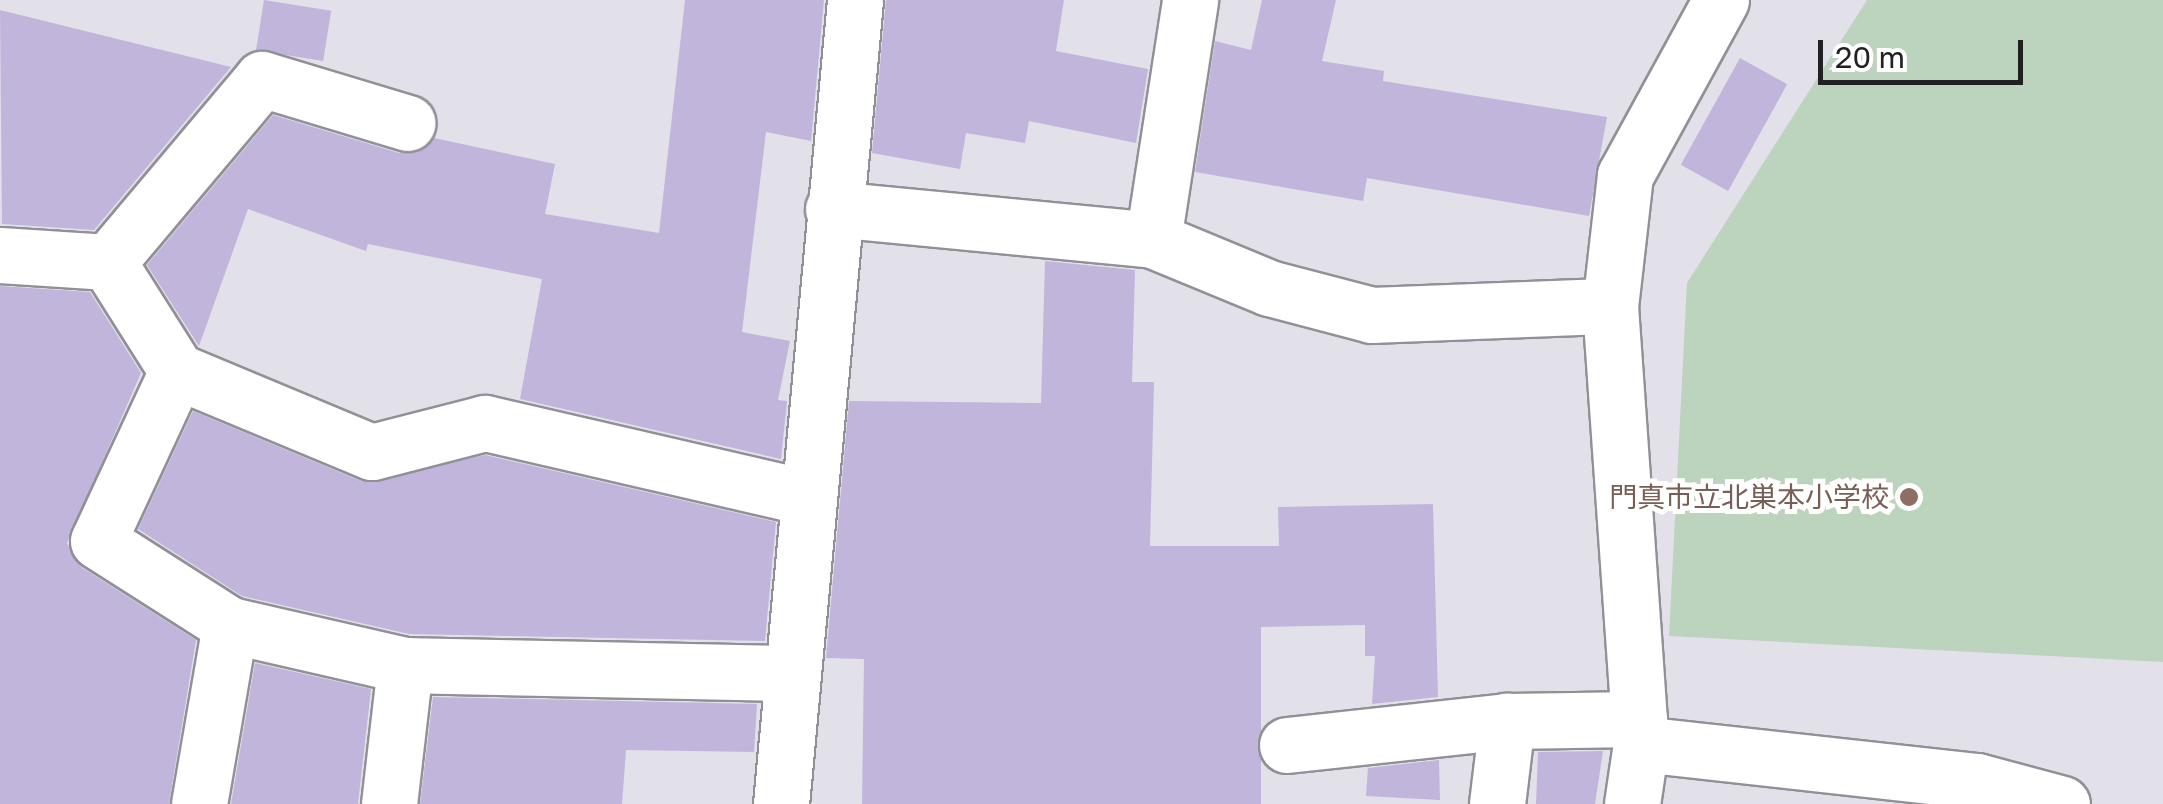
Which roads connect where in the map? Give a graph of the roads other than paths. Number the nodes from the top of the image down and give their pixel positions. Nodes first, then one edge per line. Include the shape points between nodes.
1 (855, 0) edge
2 (1190, 0) edge
3 (1722, 0) edge
4 (408, 123) dead end
5 (834, 209) junction
6 (1153, 240) junction
7 (0, 256) edge
8 (108, 262) junction
9 (1610, 306) junction
10 (177, 371) junction
11 (804, 497) junction
12 (230, 625) junction
13 (405, 665) junction
14 (793, 673) junction
15 (1508, 721) junction
16 (1640, 732) junction
17 (1287, 745) dead end
18 (200, 804) edge
19 (389, 804) edge
20 (781, 804) edge
21 (1497, 804) edge
22 (1632, 804) edge
23 (2062, 804) edge

1 - 5 street
2 - 6 street
3 - 9 street via 1625,175
4 - 8 street via 262,79
5 - 6 street
5 - 11 street
6 - 9 street via 1270,288 1372,315
7 - 8 street
8 - 10 street
9 - 16 street
10 - 11 street via 372,452 485,423
10 - 12 street via 98,542
11 - 14 street
12 - 13 street
12 - 18 street
13 - 14 street
13 - 19 street
14 - 20 street
15 - 16 street
15 - 17 street
15 - 21 street
16 - 22 street
16 - 23 street via 1977,781

